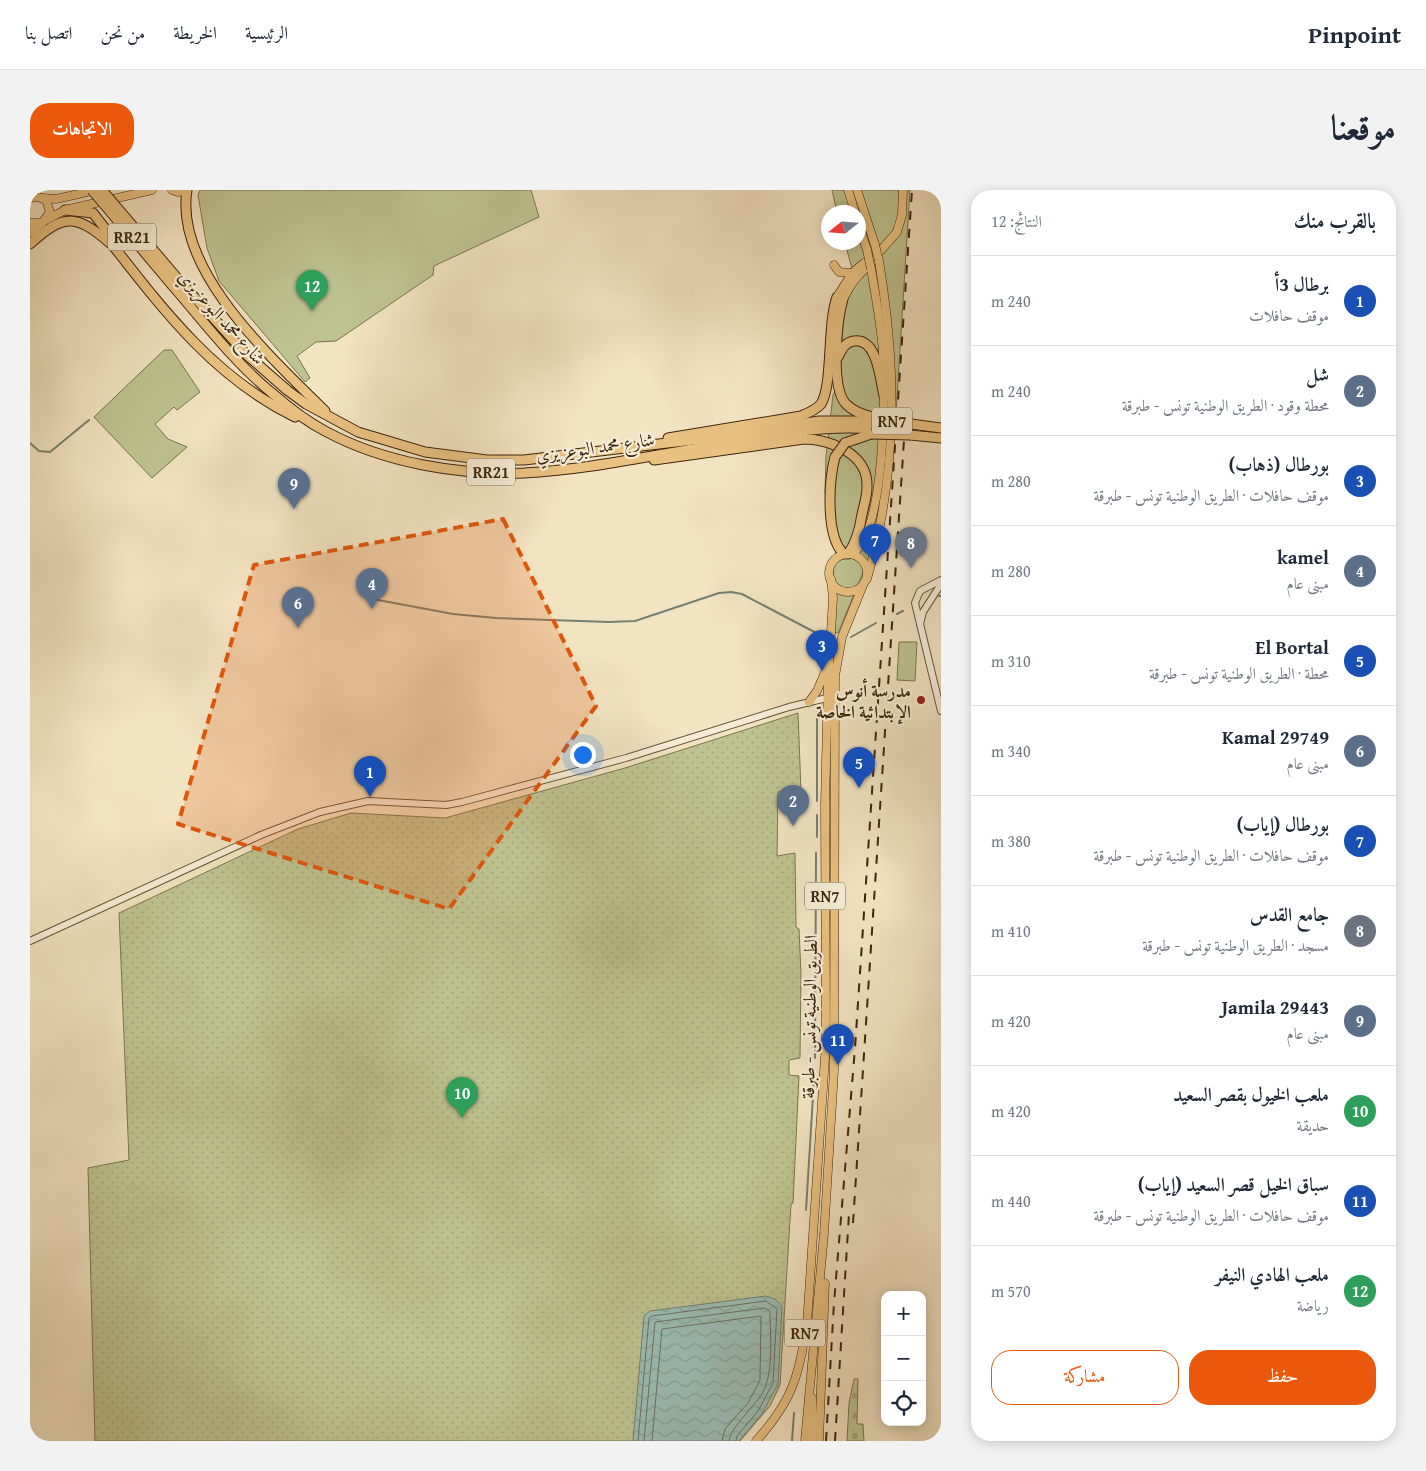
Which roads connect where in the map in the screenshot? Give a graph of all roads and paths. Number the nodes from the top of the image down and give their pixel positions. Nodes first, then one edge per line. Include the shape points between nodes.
1 (34, 190) edge
2 (92, 190) edge
3 (96, 190) edge
4 (102, 190) edge
5 (152, 190) edge
6 (172, 190) edge
7 (187, 190) edge
8 (848, 190) edge
9 (857, 190) edge
10 (898, 190) edge
11 (903, 190) edge
12 (30, 197) edge
13 (42, 198) junction
14 (853, 205) edge
15 (65, 210) junction
16 (44, 222) junction
17 (30, 223) edge
18 (30, 233) edge
19 (110, 243) junction
20 (30, 244) edge
21 (866, 247) edge
22 (834, 265) dead end
23 (852, 273) junction
24 (175, 282) junction
25 (840, 298) junction
26 (837, 359) junction
27 (884, 396) junction
28 (332, 418) junction
29 (873, 426) junction
30 (941, 428) edge
31 (324, 431) junction
32 (941, 438) edge
33 (607, 450) junction
34 (609, 462) junction
35 (848, 554) junction
36 (831, 579) junction
37 (865, 582) junction
38 (941, 582) edge
39 (920, 628) junction
40 (829, 663) junction
41 (831, 697) junction
42 (809, 702) junction
43 (941, 711) edge
44 (30, 941) edge
45 (824, 1234) junction
46 (810, 1388) junction
47 (790, 1397) junction
48 (756, 1441) edge
49 (763, 1441) edge
50 (805, 1441) edge
51 (812, 1441) edge
52 (819, 1441) edge

1 - 12 highway
2 - 24 highway, شارع محمد البوعزيزي / RR21, bridge
3 - 13 main road via 56,199
4 - 24 highway, شارع محمد البوعزيزي / RR21, bridge
5 - 15 main road
6 - 7 main road
7 - 28 highway via 187,218 197,255 210,284 247,329
8 - 14 main road
9 - 37 main road, الطريق الوطنية تونس - طبرقة / RN7, bridge via 875,245 888,313 893,412 885,501
10 - 23 main road via 893,231 884,244
11 - 25 main road via 902,215 897,232
12 - 13 main road
13 - 16 main road via 50,208
15 - 16 main road
15 - 19 highway via 93,213 107,231
16 - 17 main road
16 - 18 main road
19 - 20 highway via 91,226 75,220 59,223
19 - 31 highway via 176,325 224,369 269,402
21 - 27 main road, RN7, bridge via 881,332
22 - 23 main road via 839,272
23 - 25 main road
24 - 28 highway, شارع محمد البوعزيزي / RR21 via 272,378 306,404
24 - 31 highway, شارع محمد البوعزيزي / RR21 via 245,368 270,392
25 - 26 highway
25 - 33 highway via 831,316 824,395 817,408 801,416 699,431
26 - 27 highway via 848,342 861,341 867,345 872,350
26 - 29 highway via 841,397
27 - 35 main road, RN7 via 875,502 861,548
28 - 33 highway, شارع محمد البوعزيزي / RR21 via 382,440 452,457 524,460
29 - 30 highway, bridge via 911,424
29 - 32 highway, bridge
29 - 33 highway, شارع محمد البوعزيزي / RR21 via 819,421
29 - 34 highway, شارع محمد البوعزيزي / RR21 via 827,428
29 - 35 highway, bridge via 846,443 836,457 831,490 832,525 836,544
31 - 34 highway, شارع محمد البوعزيزي / RR21 via 385,455 446,468 525,473
34 - 35 highway via 669,459 794,440 812,439 831,444 856,459 866,476 861,522
35 - 36 main road, RN7 via 832,565 829,571
35 - 37 main road via 865,563
36 - 37 main road via 836,588 844,592 852,592
36 - 40 main road, الطريق الوطنية تونس - طبرقة / RN7
37 - 41 main road, الطريق الوطنية تونس - طبرقة / RN7 via 842,637
38 - 39 street via 923,612
38 - 39 street via 924,588 918,595 915,609
39 - 43 street
40 - 41 main road, الطريق الوطنية تونس - طبرقة / RN7
40 - 42 main road via 818,691
41 - 42 street
41 - 45 main road, الطريق الوطنية تونس - طبرقة / RN7 via 834,1071
41 - 47 main road, الطريق الوطنية تونس - طبرقة / RN7 via 823,1102 807,1324
42 - 44 street via 626,758 462,802 446,805 368,801 320,812 261,835
45 - 46 main road, الطريق الوطنية تونس - طبرقة / RN7
45 - 52 main road
46 - 50 main road, الطريق الوطنية تونس - طبرقة / RN7
46 - 51 main road
47 - 48 main road, الطريق الوطنية تونس - طبرقة / RN7
47 - 49 main road via 782,1415

